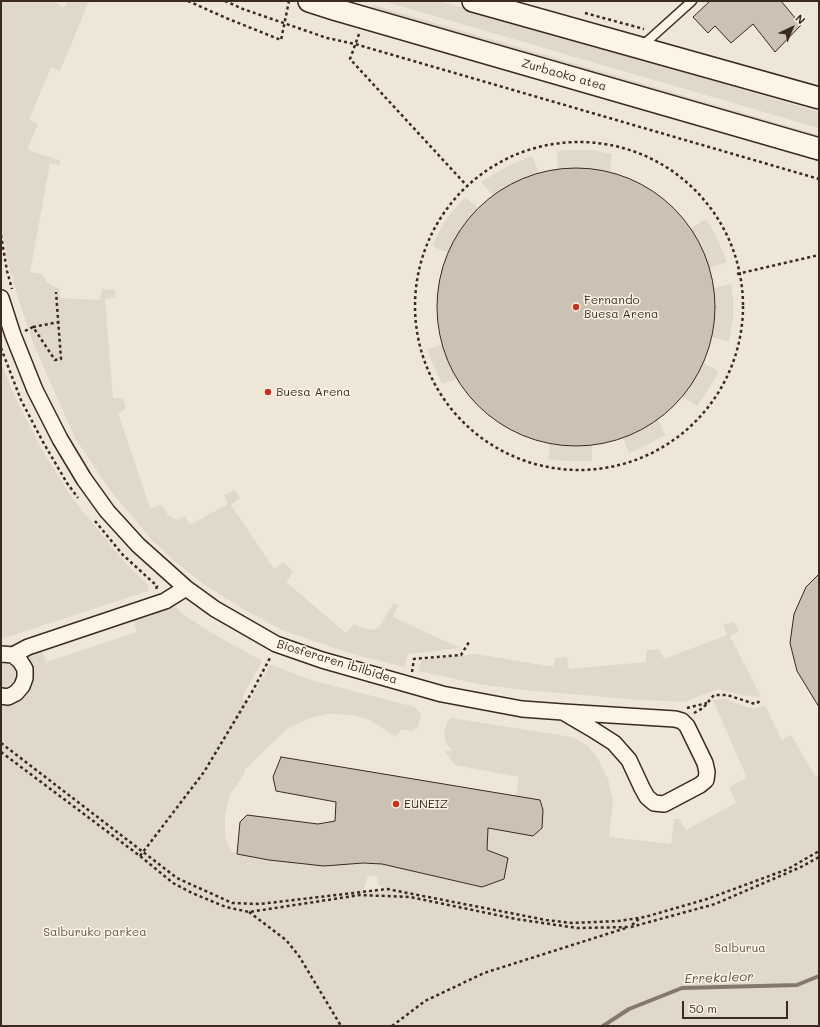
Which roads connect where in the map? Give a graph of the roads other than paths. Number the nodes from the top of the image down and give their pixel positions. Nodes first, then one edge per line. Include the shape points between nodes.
1 (309, 1) edge
2 (473, 1) edge
3 (692, 1) edge
4 (338, 6) edge
5 (640, 48) junction
6 (819, 98) edge
7 (819, 149) edge
8 (7, 295) edge
9 (186, 588) junction
10 (7, 654) edge
11 (1, 696) edge
12 (563, 712) junction

1 - 4 street, Zurbaoko atea
2 - 5 street
3 - 5 lane
4 - 7 street, Zurbaoko atea
5 - 6 street
8 - 9 street, Biosferaren ibilbidea via 20,331 35,390 84,479 107,511 138,545
9 - 10 street via 165,601
9 - 12 street, Biosferaren ibilbidea via 215,609 276,644 322,660 442,694 485,703
10 - 11 street via 20,661 25,669 25,678 16,693 8,697
12 - 12 street, Biosferaren ibilbidea via 614,743 629,760 647,797 654,803 664,804 706,780 708,772 705,763 682,715 675,719

